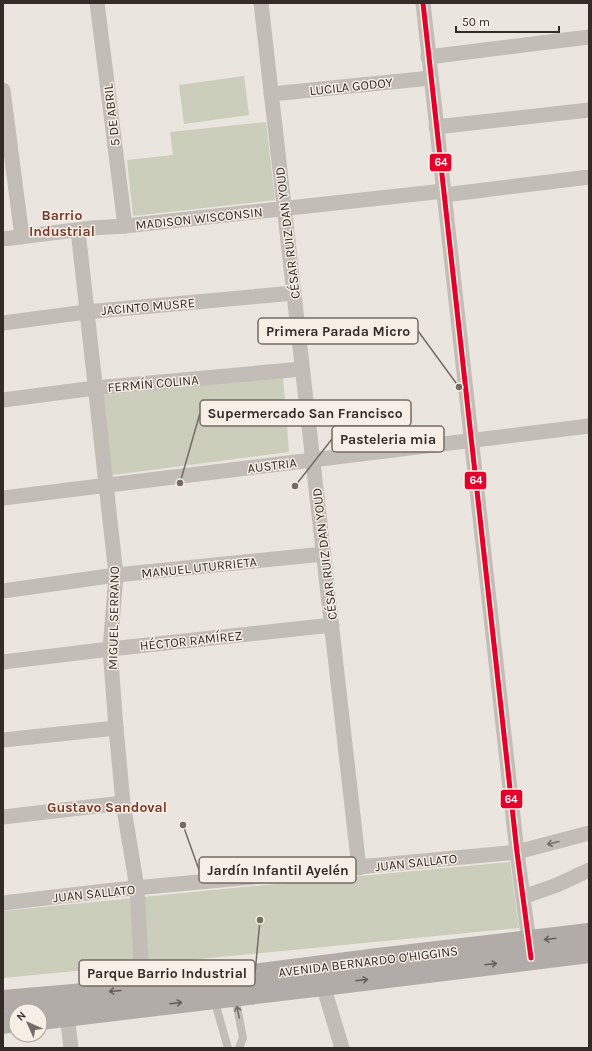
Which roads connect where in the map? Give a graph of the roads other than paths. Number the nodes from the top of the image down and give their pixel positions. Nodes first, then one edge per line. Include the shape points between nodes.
1 (97, 3) edge
2 (260, 3) edge
3 (423, 3) edge
4 (589, 37) edge
5 (428, 57) junction
6 (430, 78) junction
7 (3, 90) edge
8 (271, 94) junction
9 (589, 110) edge
10 (436, 127) junction
11 (589, 177) edge
12 (444, 193) junction
13 (284, 208) junction
14 (125, 226) junction
15 (78, 230) junction
16 (22, 237) junction
17 (3, 239) edge
18 (294, 293) junction
19 (86, 312) junction
20 (3, 322) edge
21 (302, 369) junction
22 (96, 388) junction
23 (3, 400) edge
24 (589, 426) edge
25 (472, 440) junction
26 (313, 460) junction
27 (106, 485) junction
28 (3, 498) edge
29 (324, 554) junction
30 (116, 575) junction
31 (3, 591) edge
32 (332, 624) junction
33 (110, 649) junction
34 (3, 662) edge
35 (116, 728) junction
36 (3, 740) edge
37 (123, 803) junction
38 (3, 817) edge
39 (589, 833) edge
40 (517, 852) junction
41 (359, 868) junction
42 (589, 870) edge
43 (137, 888) junction
44 (523, 897) junction
45 (3, 903) edge
46 (589, 934) edge
47 (530, 950) junction
48 (589, 952) edge
49 (323, 985) junction
50 (224, 997) junction
51 (143, 998) junction
52 (3, 1001) edge
53 (67, 1015) junction
54 (48, 1017) edge
55 (71, 1048) edge
56 (228, 1048) edge
57 (239, 1048) edge
58 (342, 1048) edge

1 - 14 street, 5 DE ABRIL
2 - 8 street, CÉSAR RUIZ DAN YOUD
3 - 5 street
4 - 5 street
5 - 6 street
6 - 8 street, LUCILA GODOY
6 - 10 street
7 - 16 street
8 - 13 street, CÉSAR RUIZ DAN YOUD
9 - 10 street
10 - 12 street
11 - 12 street, MADISON WISCONSIN
12 - 13 street, MADISON WISCONSIN
12 - 25 street
13 - 14 street, MADISON WISCONSIN
13 - 18 street, CÉSAR RUIZ DAN YOUD
14 - 15 street, MADISON WISCONSIN
15 - 16 street, MADISON WISCONSIN
15 - 19 street, MIGUEL SERRANO
16 - 17 street, MADISON WISCONSIN
18 - 19 street, JACINTO MUSRE
18 - 21 street, CÉSAR RUIZ DAN YOUD
19 - 20 street, JACINTO MUSRE
19 - 22 street, MIGUEL SERRANO
21 - 22 street, FERMÍN COLINA
21 - 26 street, CÉSAR RUIZ DAN YOUD
22 - 23 street, FERMÍN COLINA
22 - 27 street, MIGUEL SERRANO
24 - 25 street, AUSTRIA
25 - 26 street, AUSTRIA
25 - 40 street
26 - 27 street, AUSTRIA
26 - 29 street, CÉSAR RUIZ DAN YOUD
27 - 28 street, AUSTRIA
27 - 30 street, MIGUEL SERRANO
29 - 30 street, MANUEL UTURRIETA
29 - 32 street, CÉSAR RUIZ DAN YOUD
30 - 31 street, MANUEL UTURRIETA
30 - 33 street, MIGUEL SERRANO
32 - 33 street, HÉCTOR RAMÍREZ
32 - 41 street, CÉSAR RUIZ DAN YOUD
33 - 34 street, HÉCTOR RAMÍREZ
33 - 35 street, MIGUEL SERRANO
35 - 36 street
35 - 37 street, MIGUEL SERRANO
37 - 38 street
37 - 43 street, MIGUEL SERRANO
39 -> 40 street, JUAN SALLATO
40 - 41 street, JUAN SALLATO
40 - 44 street
41 - 43 street, JUAN SALLATO
42 - 44 street
43 - 45 street, JUAN SALLATO
43 - 51 street, MIGUEL SERRANO
44 - 47 street
46 -> 47 main road, AVENIDA BERNARDO O'HIGGINS
47 - 48 main road, AVENIDA BERNARDO O'HIGGINS
49 -> 47 main road, AVENIDA BERNARDO O'HIGGINS
47 - 51 main road, AVENIDA BERNARDO O'HIGGINS via 378,959
49 - 50 main road, AVENIDA BERNARDO O'HIGGINS
49 - 58 street
51 -> 50 main road, AVENIDA BERNARDO O'HIGGINS
50 - 56 lane
57 -> 50 lane via 243,1038
51 -> 52 main road, AVENIDA BERNARDO O'HIGGINS
51 - 53 main road, AVENIDA BERNARDO O'HIGGINS
53 - 54 main road, AVENIDA BERNARDO O'HIGGINS
53 - 55 street

